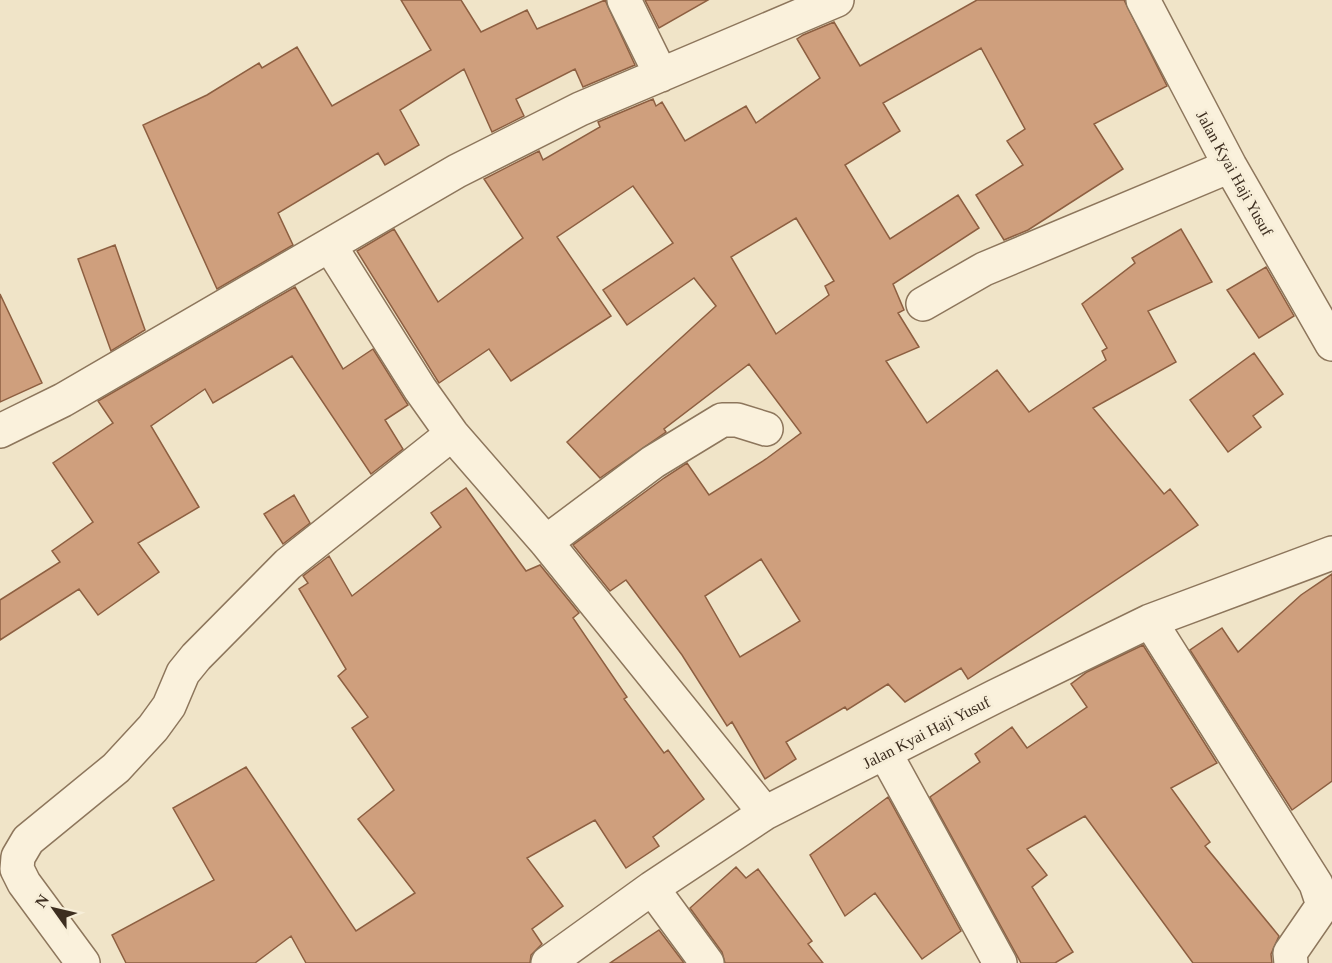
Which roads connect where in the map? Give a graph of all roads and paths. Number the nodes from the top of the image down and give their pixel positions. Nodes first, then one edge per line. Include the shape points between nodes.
1 (624, 0) edge
2 (837, 0) edge
3 (1143, 0) edge
4 (661, 75) junction
5 (1230, 166) junction
6 (330, 246) junction
7 (923, 304) dead end
8 (1332, 345) edge
9 (766, 429) dead end
10 (0, 431) edge
11 (452, 434) junction
12 (546, 542) junction
13 (1332, 553) edge
14 (1150, 621) junction
15 (885, 753) junction
16 (765, 813) junction
17 (652, 888) junction
18 (554, 961) edge
19 (83, 963) edge
20 (707, 963) edge
21 (1000, 963) edge
22 (1291, 963) edge

1 - 4 street
2 - 4 street
3 - 5 street, Jalan Kyai Haji Yusuf
4 - 6 street via 580,109 456,171
5 - 7 street via 984,269
5 - 8 street, Jalan Kyai Haji Yusuf
6 - 10 street via 63,400
6 - 11 street
9 - 12 street via 737,420 722,420 653,462
11 - 12 street
11 - 19 street via 288,564 190,665 161,717 116,768 24,844 17,863 24,883
12 - 16 street
13 - 14 street, Jalan Kyai Haji Yusuf
14 - 15 street, Jalan Kyai Haji Yusuf
14 - 22 street via 1316,884 1323,905 1290,953
15 - 16 street, Jalan Kyai Haji Yusuf
15 - 21 street
16 - 17 street, Jalan Kyai Haji Yusuf
17 - 18 street, Jalan Kyai Haji Yusuf
17 - 20 street

